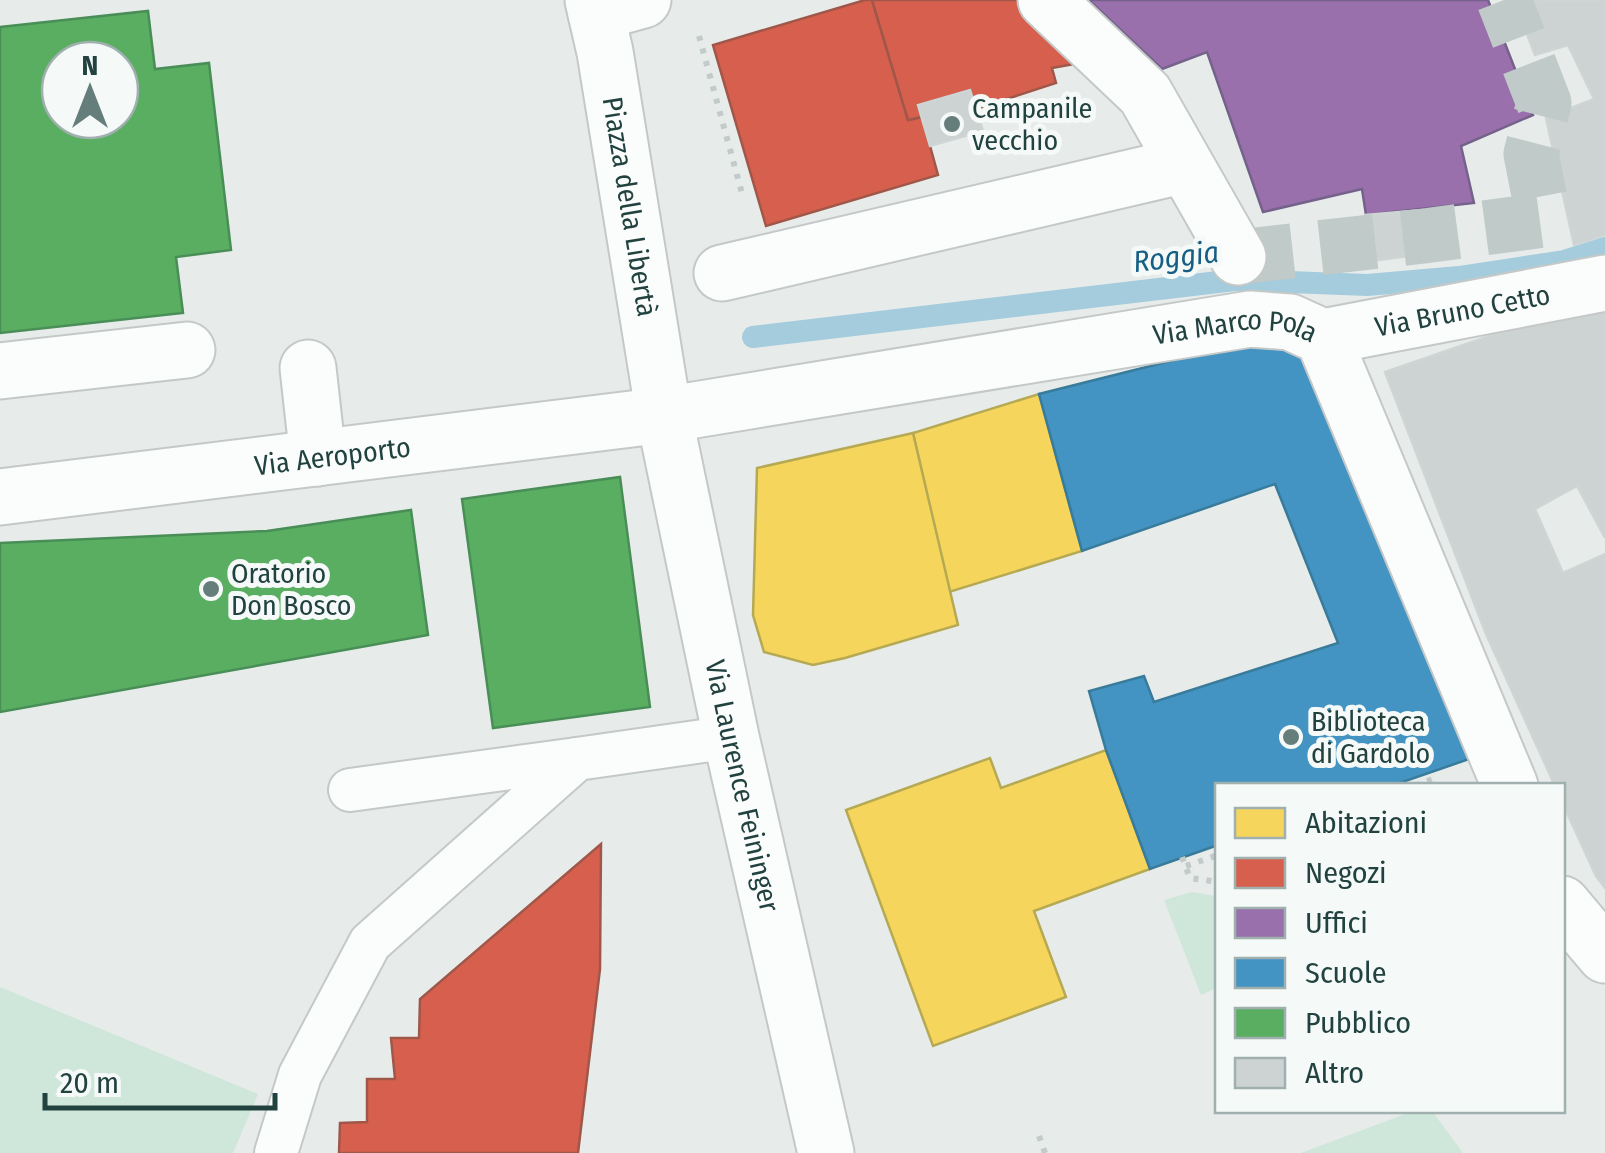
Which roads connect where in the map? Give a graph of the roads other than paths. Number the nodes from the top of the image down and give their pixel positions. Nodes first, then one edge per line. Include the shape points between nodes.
1 (1046, 0) edge
2 (611, 4) edge
3 (1185, 165) junction
4 (1238, 257) dead end
5 (722, 273) dead end
6 (1605, 283) edge
7 (1323, 337) junction
8 (186, 350) dead end
9 (308, 368) dead end
10 (0, 372) edge
11 (664, 415) junction
12 (318, 458) junction
13 (0, 497) edge
14 (731, 737) junction
15 (577, 759) junction
16 (1509, 783) edge
17 (350, 790) dead end
18 (1565, 907) edge
19 (1605, 954) edge
20 (276, 1153) edge
21 (826, 1153) edge

1 - 3 street via 1145,94
2 - 11 street, Piazza della Libertà via 612,91
3 - 4 street
3 - 5 street
6 - 7 street, Via Bruno Cetto
7 - 11 street, Via Marco Pola via 1290,322 1250,319
7 - 16 street, Via Marco Pola
8 - 10 street
9 - 12 street
11 - 12 street, Via Aeroporto
11 - 14 street, Via Laurence Feininger
12 - 13 street, Via Aeroporto
14 - 15 lane
14 - 21 street, Via Laurence Feininger
15 - 17 lane
15 - 20 lane via 370,942 300,1075
18 - 19 street

